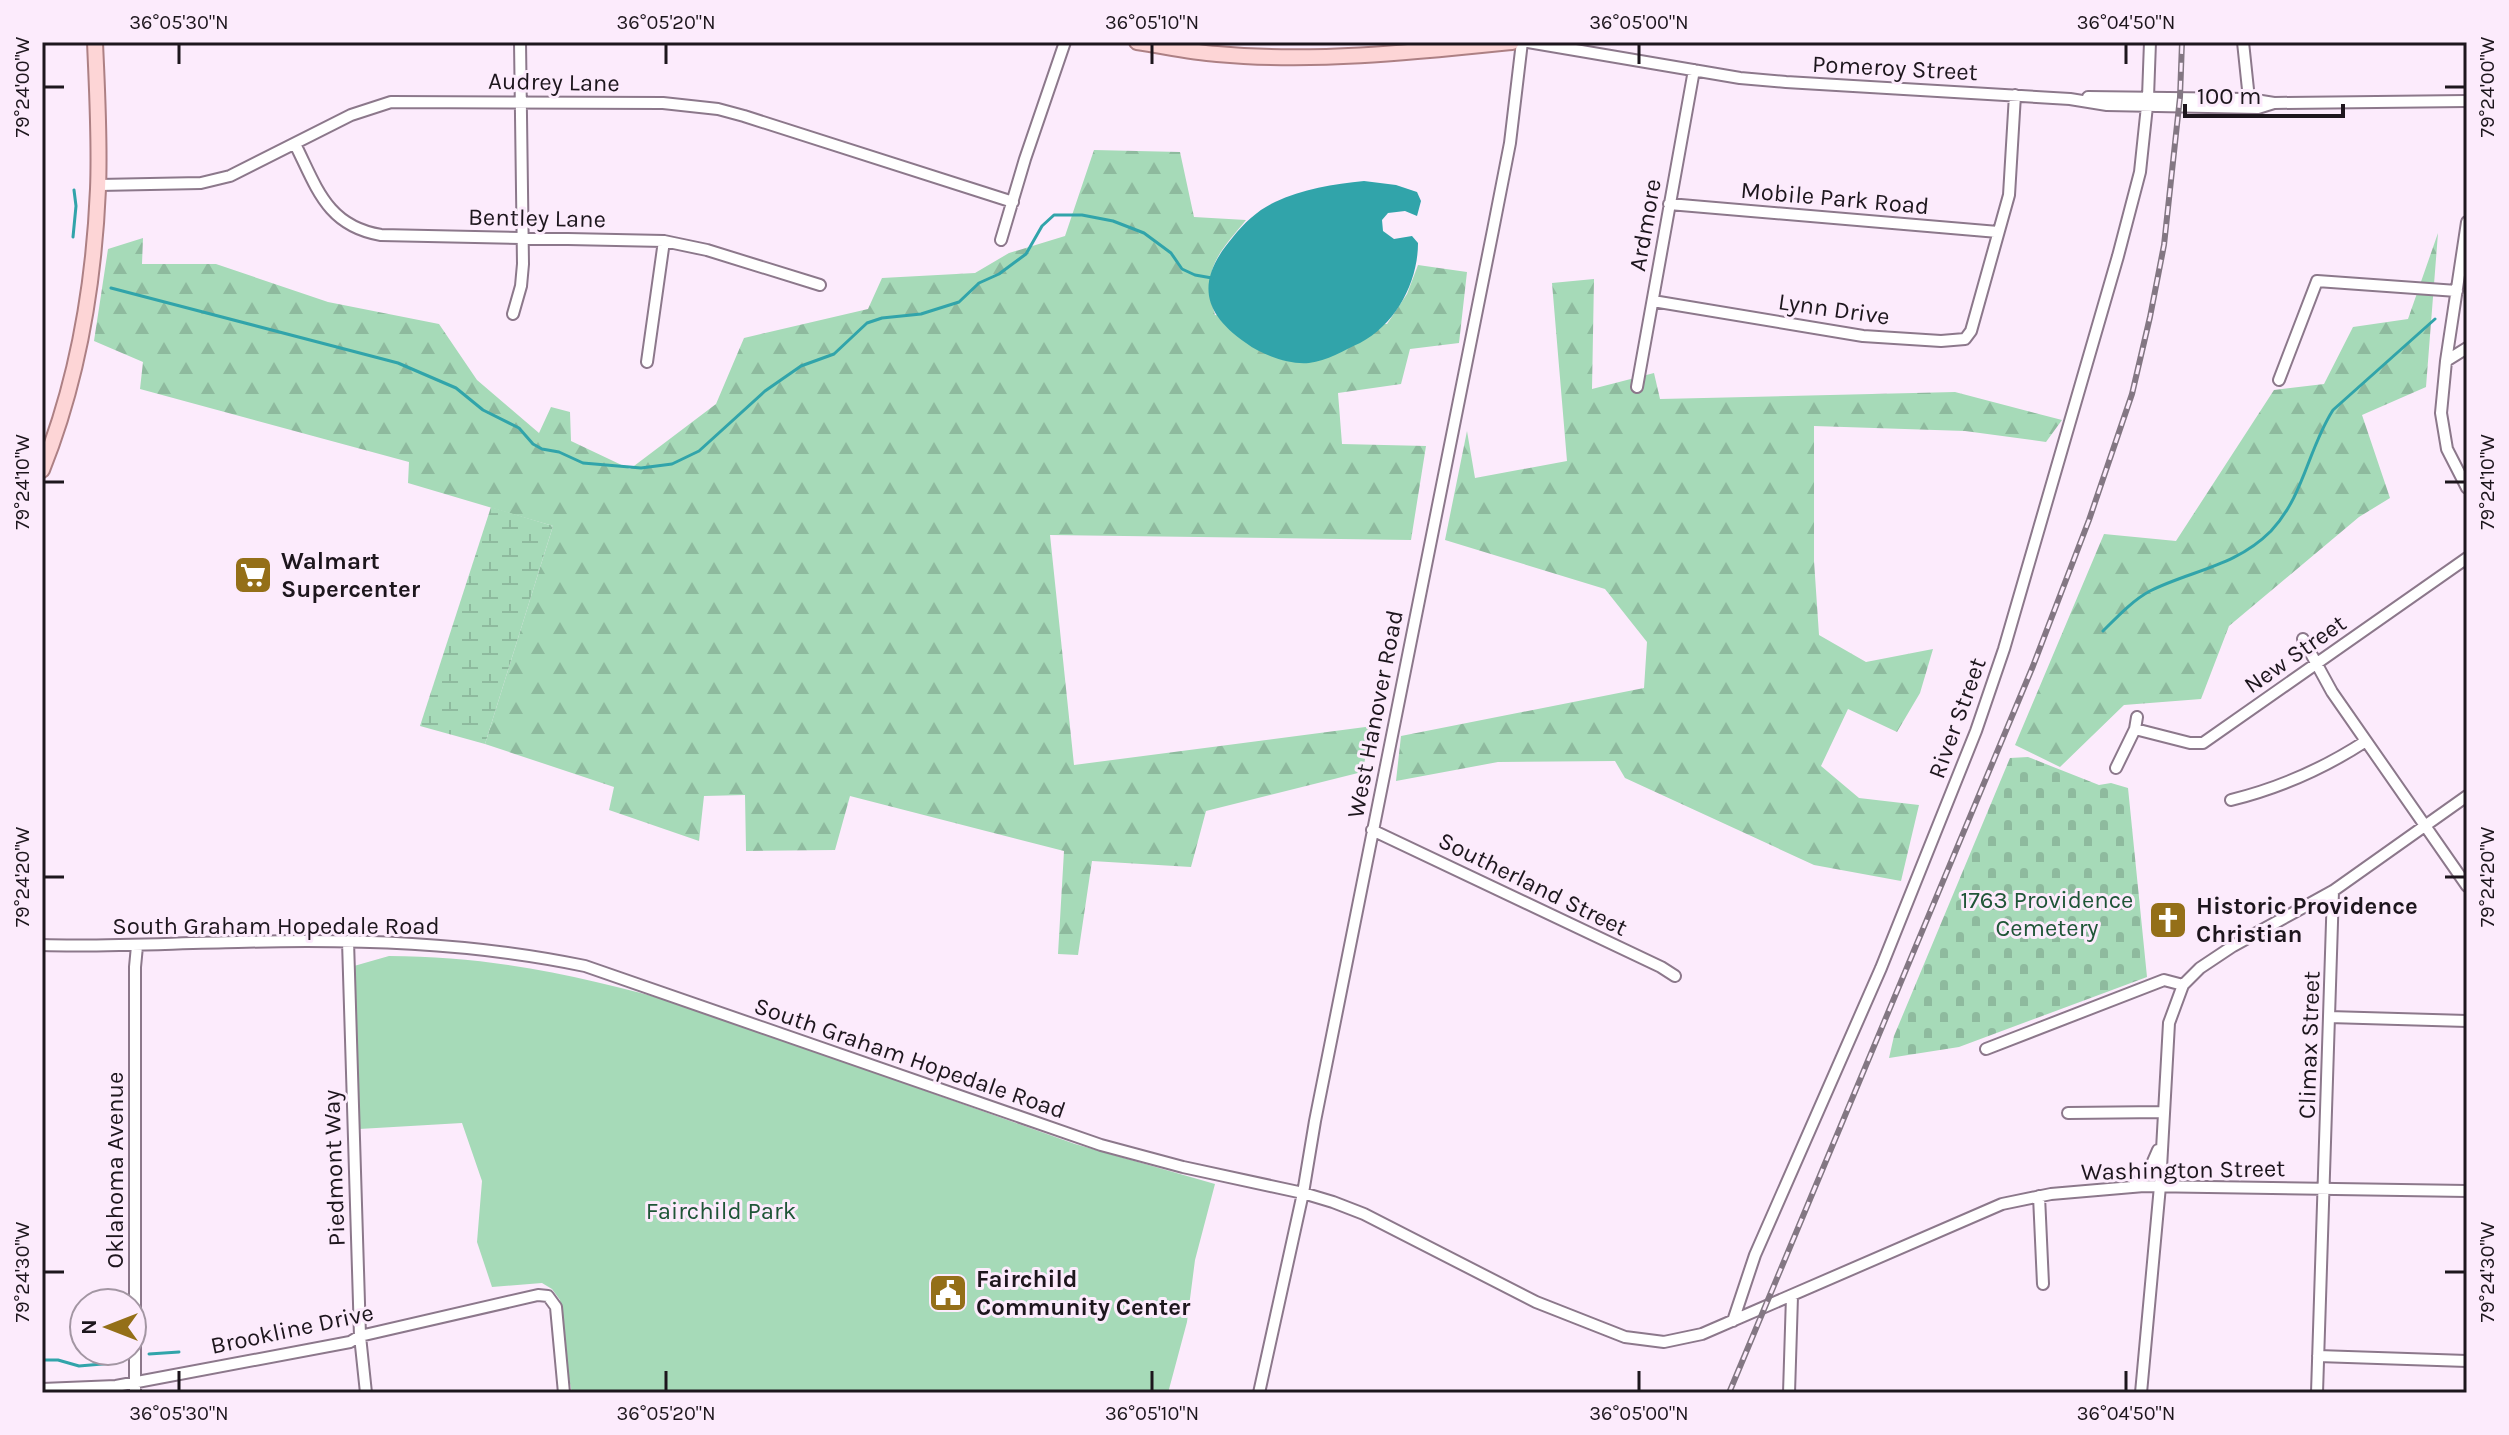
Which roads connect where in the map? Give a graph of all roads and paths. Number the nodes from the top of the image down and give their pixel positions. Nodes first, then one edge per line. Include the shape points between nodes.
1 (95, 42) edge
2 (520, 42) edge
3 (1065, 42) edge
4 (1137, 42) edge
5 (1512, 42) edge
6 (1525, 42) edge
7 (2150, 42) edge
8 (2243, 42) edge
9 (1694, 70) junction
10 (2015, 95) junction
11 (2249, 99) junction
12 (2147, 101) junction
13 (2467, 101) edge
14 (522, 102) junction
15 (2274, 103) junction
16 (295, 144) junction
17 (99, 185) junction
18 (1013, 202) junction
19 (1669, 204) junction
20 (2467, 222) edge
21 (1998, 232) junction
22 (522, 237) junction
23 (1001, 240) dead end
24 (664, 241) junction
25 (820, 285) dead end
26 (2457, 291) junction
27 (1653, 301) junction
28 (513, 314) dead end
29 (2467, 348) edge
30 (2446, 361) junction
31 (647, 362) dead end
32 (2279, 380) dead end
33 (1637, 387) dead end
34 (42, 470) edge
35 (2467, 488) edge
36 (2467, 558) edge
37 (2303, 639) dead end
38 (2315, 664) junction
39 (2137, 717) dead end
40 (2135, 729) junction
41 (2366, 741) junction
42 (2116, 768) dead end
43 (2467, 796) edge
44 (2231, 800) dead end
45 (2425, 825) junction
46 (1372, 830) junction
47 (2467, 886) edge
48 (2333, 891) junction
49 (348, 941) junction
50 (42, 945) edge
51 (137, 946) junction
52 (1675, 976) dead end
53 (2183, 985) junction
54 (2329, 1017) junction
55 (2467, 1021) edge
56 (1986, 1049) dead end
57 (2163, 1112) junction
58 (2068, 1113) dead end
59 (2161, 1144) junction
60 (2160, 1186) junction
61 (2129, 1187) junction
62 (2325, 1188) junction
63 (2467, 1191) edge
64 (1303, 1193) junction
65 (2039, 1196) junction
66 (2043, 1284) dead end
67 (1792, 1296) junction
68 (1733, 1321) junction
69 (360, 1336) junction
70 (2318, 1356) junction
71 (2467, 1361) edge
72 (135, 1388) edge
73 (42, 1389) edge
74 (366, 1393) edge
75 (564, 1393) edge
76 (1259, 1393) edge
77 (1789, 1393) edge
78 (2141, 1393) edge
79 (2317, 1393) edge

1 - 17 main road
2 - 14 street
3 - 18 street
4 - 5 main road via 1218,54 1297,56
6 - 9 street, Pomeroy Street
6 - 46 street, West Hanover Road via 1510,143
7 - 12 street, River Street
8 - 11 street
9 - 10 street, Pomeroy Street via 1786,82
9 - 19 street, Ardmore
10 - 12 street, Pomeroy Street
10 - 21 street, Lynn Drive via 2009,195
11 - 12 street, Pomeroy Street
11 - 15 street, Pomeroy Street
12 - 15 street, Pomeroy Street via 2258,108
12 - 68 street, River Street via 2140,172 2118,256 1985,704 1866,1005 1755,1255
13 - 15 street, Pomeroy Street
14 - 16 street, Audrey Lane via 391,102 351,115
14 - 18 street, Audrey Lane via 663,103 718,109
14 - 22 street
16 - 17 street, Audrey Lane via 230,176 201,183
16 - 22 street, Bentley Lane via 323,201 352,227 381,235
17 - 34 main road via 83,326
18 - 23 street
19 - 21 street, Mobile Park Road
19 - 27 street, Ardmore
20 - 26 street
21 - 27 street, Lynn Drive via 1971,331 1958,342 1835,333
22 - 24 street, Bentley Lane
22 - 28 street via 521,286
24 - 25 street, Bentley Lane
24 - 31 street
26 - 30 street
26 - 32 street via 2317,281
27 - 33 street, Ardmore
29 - 30 street
30 - 35 street via 2443,431
36 - 38 street, New Street
37 - 38 street
38 - 40 street, New Street via 2203,743
38 - 41 street
39 - 40 street
40 - 42 street
41 - 44 street via 2318,771
41 - 45 street
43 - 45 street
45 - 47 street
45 - 48 street
46 - 52 street, Southerland Street
46 - 64 street, West Hanover Road
48 - 53 street via 2233,946
48 - 54 street, Climax Street
49 - 51 street, South Graham Hopedale Road
49 - 64 street, South Graham Hopedale Road via 461,947 585,966 1101,1145
49 - 69 street, Piedmont Way
50 - 51 street, South Graham Hopedale Road
51 - 72 street, Oklahoma Avenue
53 - 56 street via 2164,980
53 - 57 street via 2169,1023
54 - 55 street
54 - 62 street, Climax Street
57 - 58 street
57 - 59 street
59 - 60 street
59 - 61 street via 2148,1173
60 - 61 street, Washington Street
60 - 62 street, Washington Street
60 - 78 street
61 - 65 street, Washington Street
62 - 63 street, Washington Street
62 - 70 street, Climax Street
64 - 68 street, South Graham Hopedale Road via 1364,1214 1503,1286 1625,1337 1677,1341
64 - 76 street, West Hanover Road
65 - 66 street
65 - 67 street, Washington Street via 2002,1204
67 - 68 street, Washington Street
67 - 77 street
69 - 72 street, Brookline Drive
69 - 74 street, Piedmont Way
69 - 75 street, Brookline Drive via 548,1296 556,1307
70 - 71 street
70 - 79 street, Climax Street
72 - 73 street, Brookline Drive

